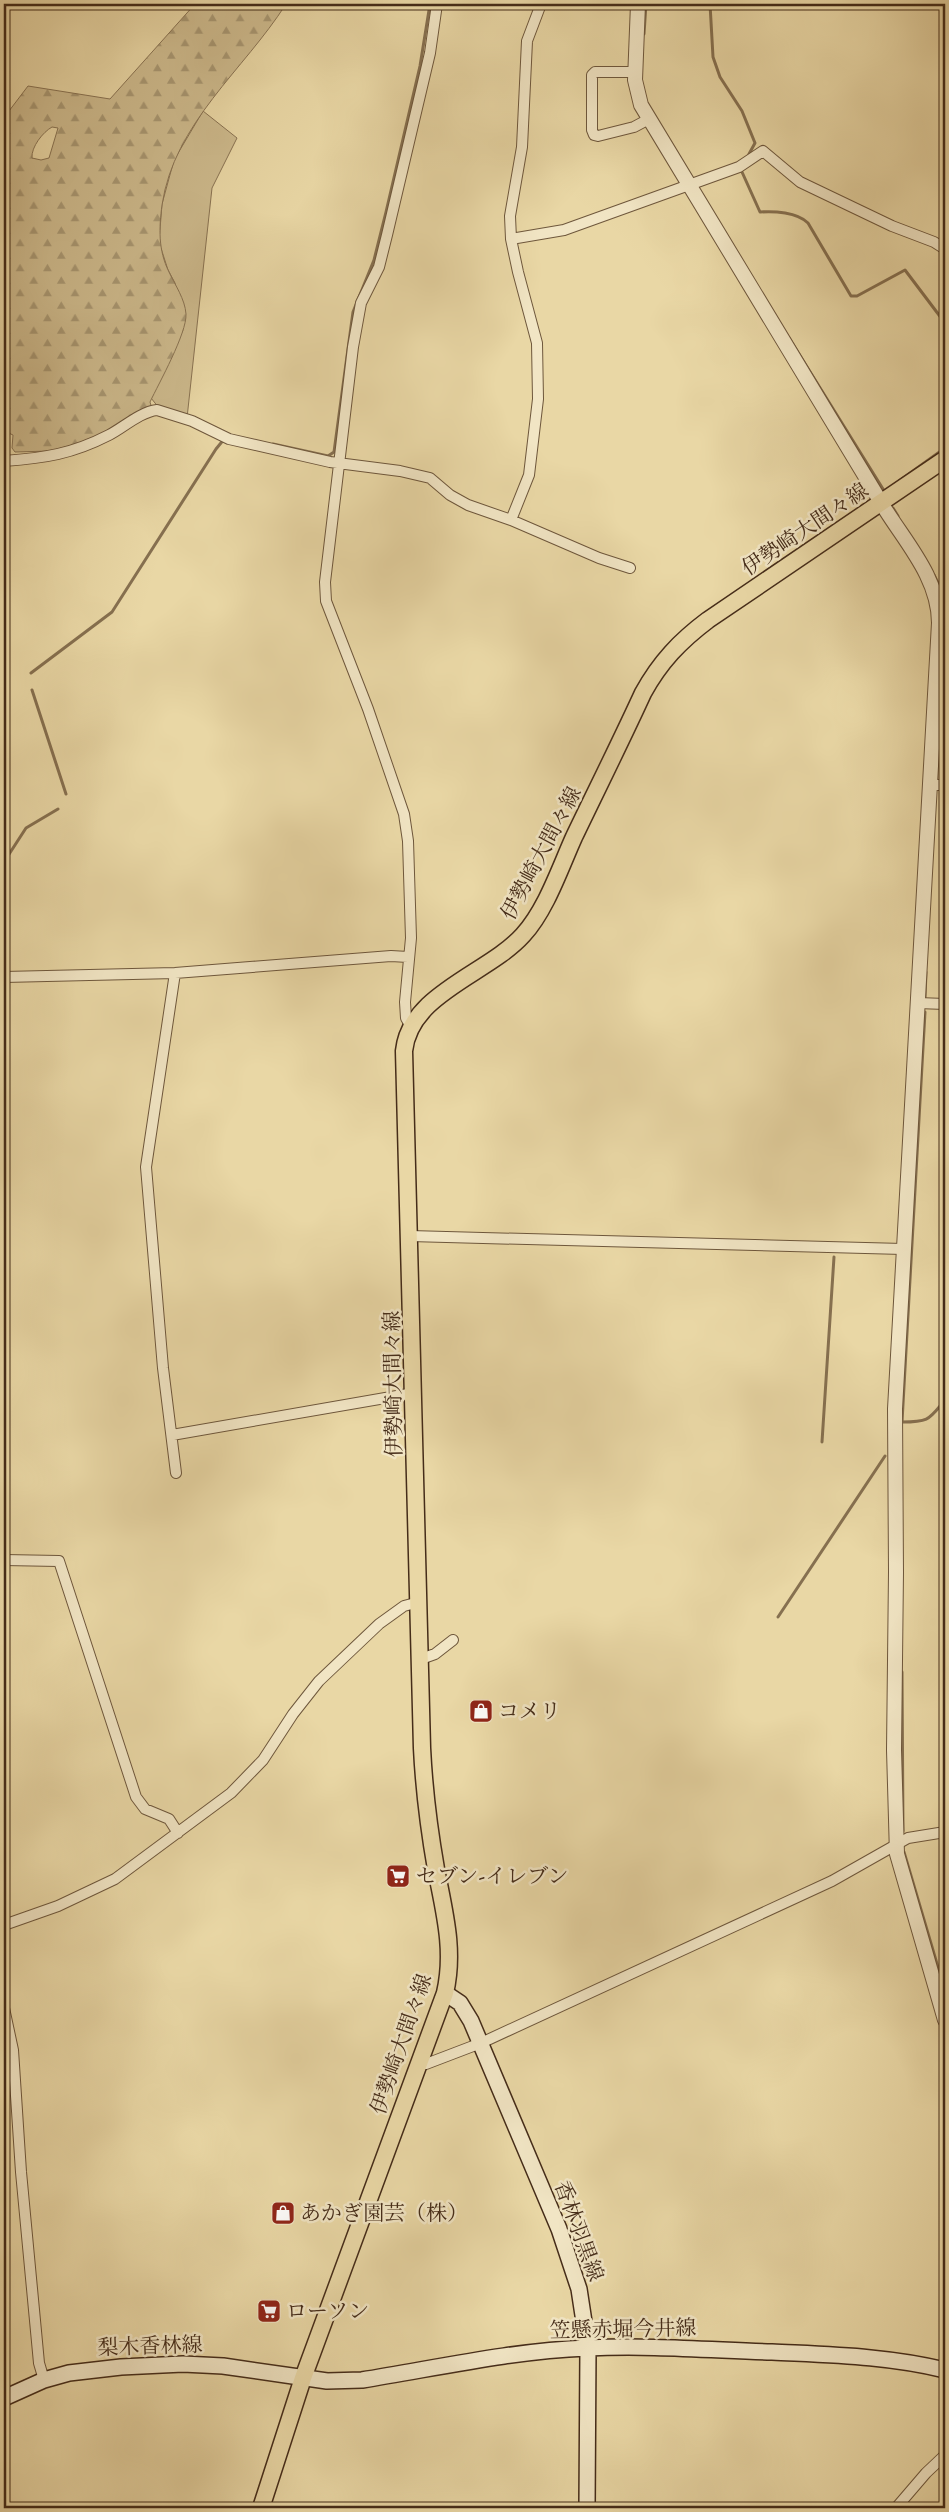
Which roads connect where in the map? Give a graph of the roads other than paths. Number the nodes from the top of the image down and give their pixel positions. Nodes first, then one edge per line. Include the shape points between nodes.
1 (437, 4) edge
2 (541, 4) edge
3 (638, 4) edge
4 (636, 72) junction
5 (649, 119) junction
6 (688, 183) junction
7 (512, 240) junction
8 (945, 249) edge
9 (945, 459) edge
10 (4, 461) edge
11 (340, 464) junction
12 (881, 503) junction
13 (511, 520) junction
14 (630, 568) dead end
15 (929, 785) junction
16 (945, 786) edge
17 (408, 957) junction
18 (175, 973) junction
19 (4, 977) edge
20 (918, 1004) junction
21 (945, 1004) edge
22 (410, 1025) junction
23 (410, 1236) junction
24 (904, 1249) junction
25 (414, 1393) junction
26 (172, 1435) junction
27 (176, 1473) dead end
28 (4, 1560) edge
29 (419, 1602) junction
30 (453, 1640) dead end
31 (421, 1659) junction
32 (945, 1832) edge
33 (178, 1833) junction
34 (895, 1844) junction
35 (4, 1925) edge
36 (444, 1993) junction
37 (4, 2008) edge
38 (945, 2020) edge
39 (481, 2043) junction
40 (417, 2063) junction
41 (588, 2348) junction
42 (945, 2370) edge
43 (303, 2378) junction
44 (44, 2380) junction
45 (4, 2398) edge
46 (945, 2455) edge
47 (261, 2508) edge
48 (587, 2508) edge
49 (896, 2508) edge

1 - 11 street via 430,53 379,267 361,303 352,347
2 - 7 street via 527,41 522,147 512,203
3 - 4 street
4 - 5 street via 638,100
4 - 5 street via 595,72 592,75 592,130 598,136 634,127
5 - 6 street
6 - 7 street via 564,230
6 - 8 street via 739,167 763,151 800,182
6 - 12 street
7 - 13 street via 539,356 538,399 529,476
9 - 12 main road, 伊勢崎大間々線
10 - 11 street via 66,454 157,410 229,439
11 - 13 street via 430,478 468,505
11 - 17 street via 325,592 404,814 408,841
12 - 15 street via 927,574 938,600
12 - 22 main road, 伊勢崎大間々線 via 708,620 672,650 644,693 528,928 512,945 430,1004
13 - 14 street
15 - 16 street
15 - 20 street
17 - 18 street
17 - 22 street via 405,1002
18 - 19 street
18 - 26 street via 146,1167 162,1359
20 - 21 street
20 - 24 street
22 - 23 main road, 伊勢崎大間々線 via 404,1051
23 - 24 street
23 - 25 main road, 伊勢崎大間々線
24 - 34 street via 895,1431
25 - 26 street
25 - 29 main road, 伊勢崎大間々線
26 - 27 street
28 - 33 street via 58,1561 136,1797 145,1809 169,1819
29 - 31 main road, 伊勢崎大間々線
29 - 33 street via 398,1610 362,1640 307,1695 255,1770 231,1793
30 - 31 street via 435,1654
31 - 36 main road, 伊勢崎大間々線 via 423,1782 450,1942
32 - 34 street via 920,1835
33 - 35 street via 115,1879 58,1906
34 - 38 street
34 - 39 street via 832,1881
36 - 39 main road, 香林羽黒線 via 456,1999 466,2011
36 - 40 main road, 伊勢崎大間々線
37 - 44 street via 13,2050 21,2172
39 - 40 street via 426,2064
39 - 41 main road, 香林羽黒線 via 571,2261
40 - 43 main road, 伊勢崎大間々線
41 - 42 main road, 笠懸赤堀今井線 via 685,2348 870,2356 906,2360
41 - 43 main road, 笠懸赤堀今井線 via 497,2356 362,2380
41 - 48 main road, 香林羽黒線
43 - 44 main road, 梨木香林線 via 223,2366 183,2364 84,2370
43 - 47 main road, 伊勢崎大間々線
44 - 45 main road, 梨木香林線
46 - 49 street

